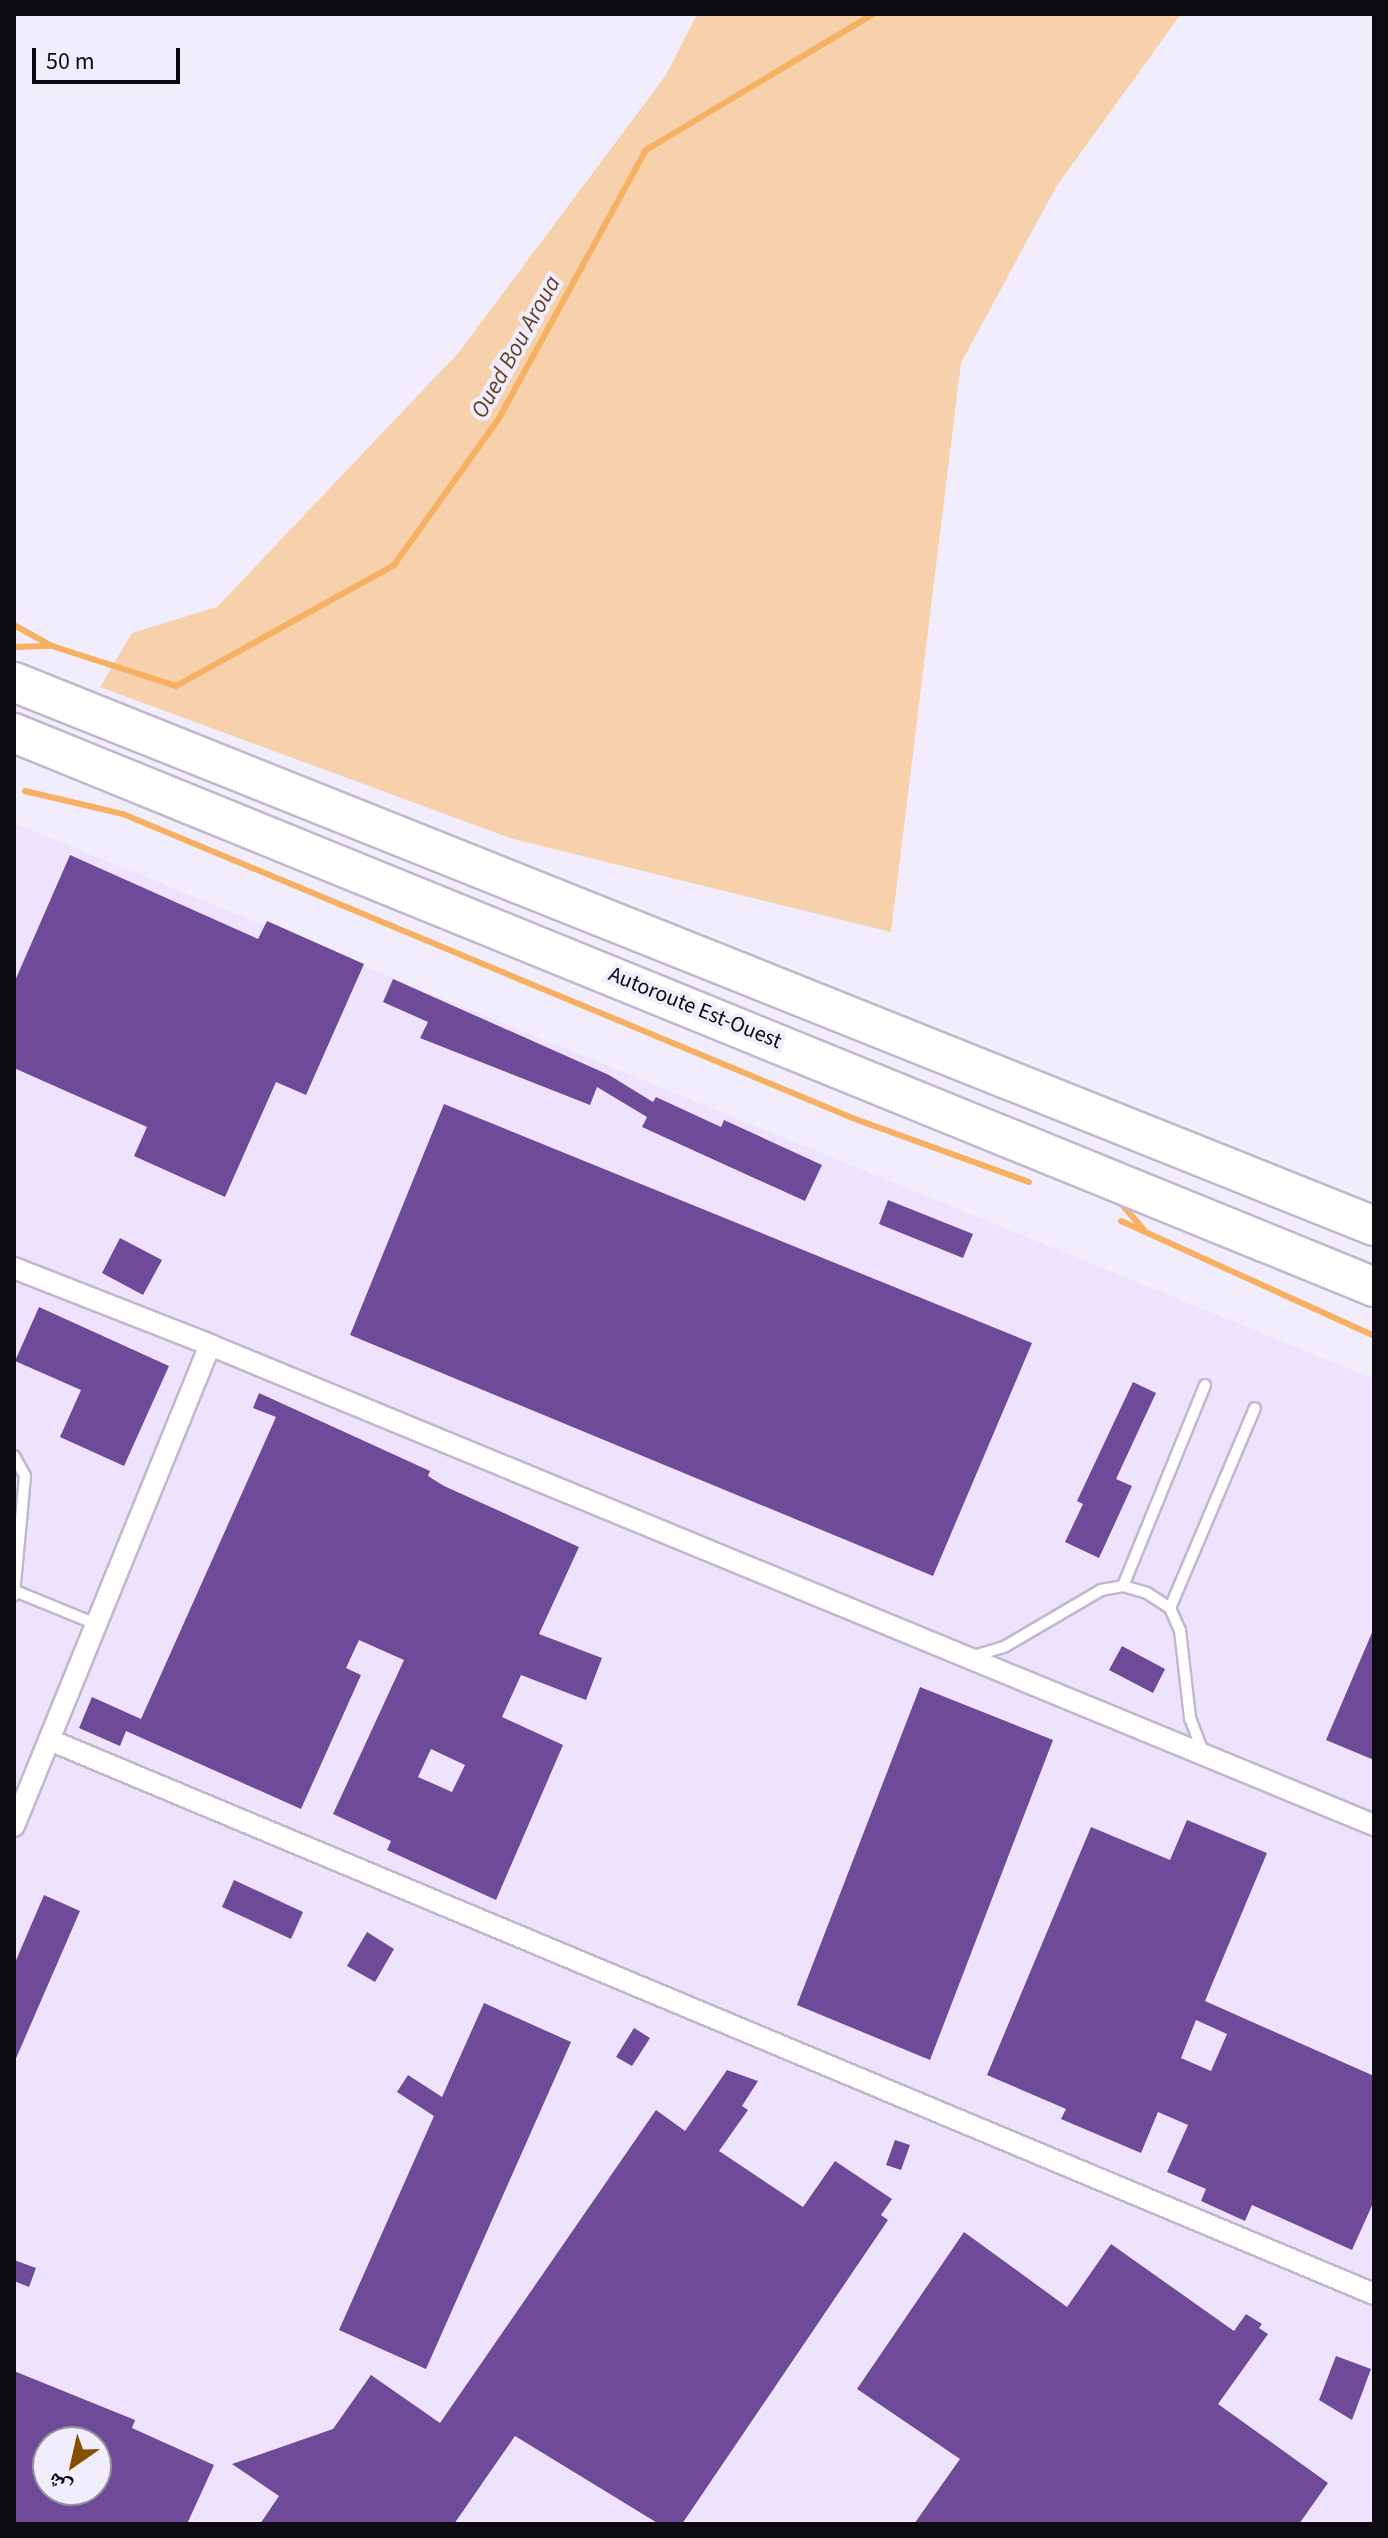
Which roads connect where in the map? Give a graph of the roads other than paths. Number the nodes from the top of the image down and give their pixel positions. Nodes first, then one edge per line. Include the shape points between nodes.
1 (14, 682) edge
2 (14, 733) edge
3 (1374, 1226) edge
4 (14, 1268) edge
5 (1374, 1287) edge
6 (210, 1345) junction
7 (1205, 1385) dead end
8 (1255, 1408) dead end
9 (14, 1456) edge
10 (1123, 1586) junction
11 (14, 1593) edge
12 (1170, 1608) junction
13 (98, 1625) junction
14 (972, 1657) junction
15 (52, 1741) junction
16 (1203, 1754) junction
17 (1374, 1825) edge
18 (14, 1826) edge
19 (1374, 2294) edge

1 - 3 highway
2 - 5 highway, Autoroute Est-Ouest
4 - 6 street
6 - 13 street
6 - 14 street
7 - 10 lane
8 - 12 lane
9 - 11 lane via 25,1476
10 - 12 lane
10 - 14 lane via 1101,1590 1004,1647
11 - 13 lane
12 - 16 lane via 1180,1630 1190,1718
13 - 15 street
14 - 16 street
15 - 18 street
15 - 19 street
16 - 17 street

